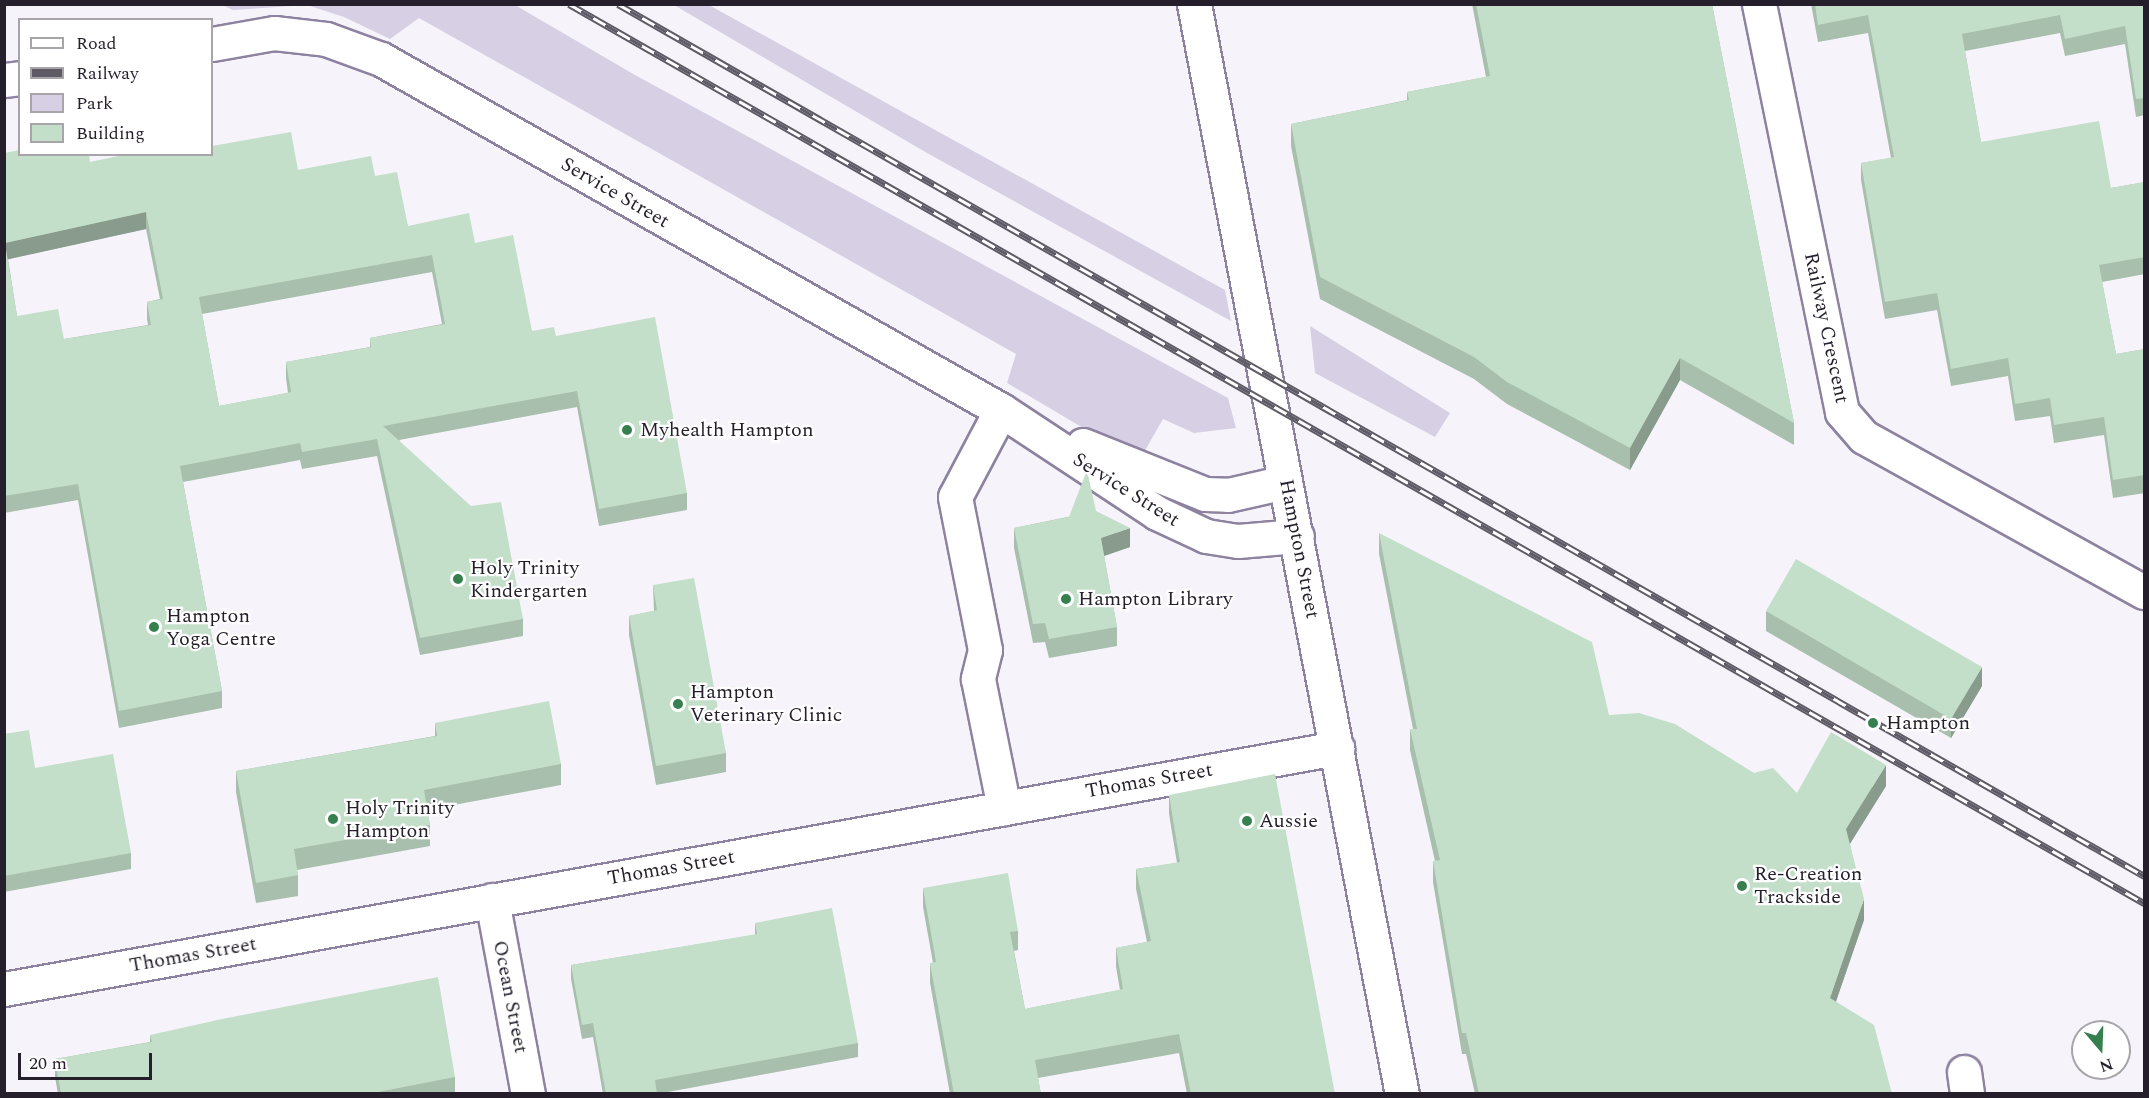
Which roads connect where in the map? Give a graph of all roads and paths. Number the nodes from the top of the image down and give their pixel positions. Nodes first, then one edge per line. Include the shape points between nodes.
1 (1194, 4) edge
2 (1759, 4) edge
3 (213, 44) edge
4 (1001, 410) junction
5 (1285, 482) junction
6 (1297, 536) junction
7 (2145, 592) edge
8 (1337, 748) junction
9 (1004, 808) junction
10 (492, 900) junction
11 (4, 989) edge
12 (528, 1094) edge
13 (1402, 1094) edge

1 - 5 street, Hampton Street
2 - 7 street, Railway Crescent via 1842,412 1864,437
3 - 4 street, Service Street via 274,33 326,39 381,59
4 - 5 street, Service Street via 1205,494 1228,495
4 - 6 street, Service Street via 1157,513 1206,536 1238,541
4 - 9 street via 955,497 985,650 978,679
5 - 6 street, Hampton Street
6 - 8 street, Hampton Street
8 - 9 street, Thomas Street
8 - 13 street, Hampton Street
9 - 10 street, Thomas Street
10 - 11 street, Thomas Street
10 - 12 street, Ocean Street

